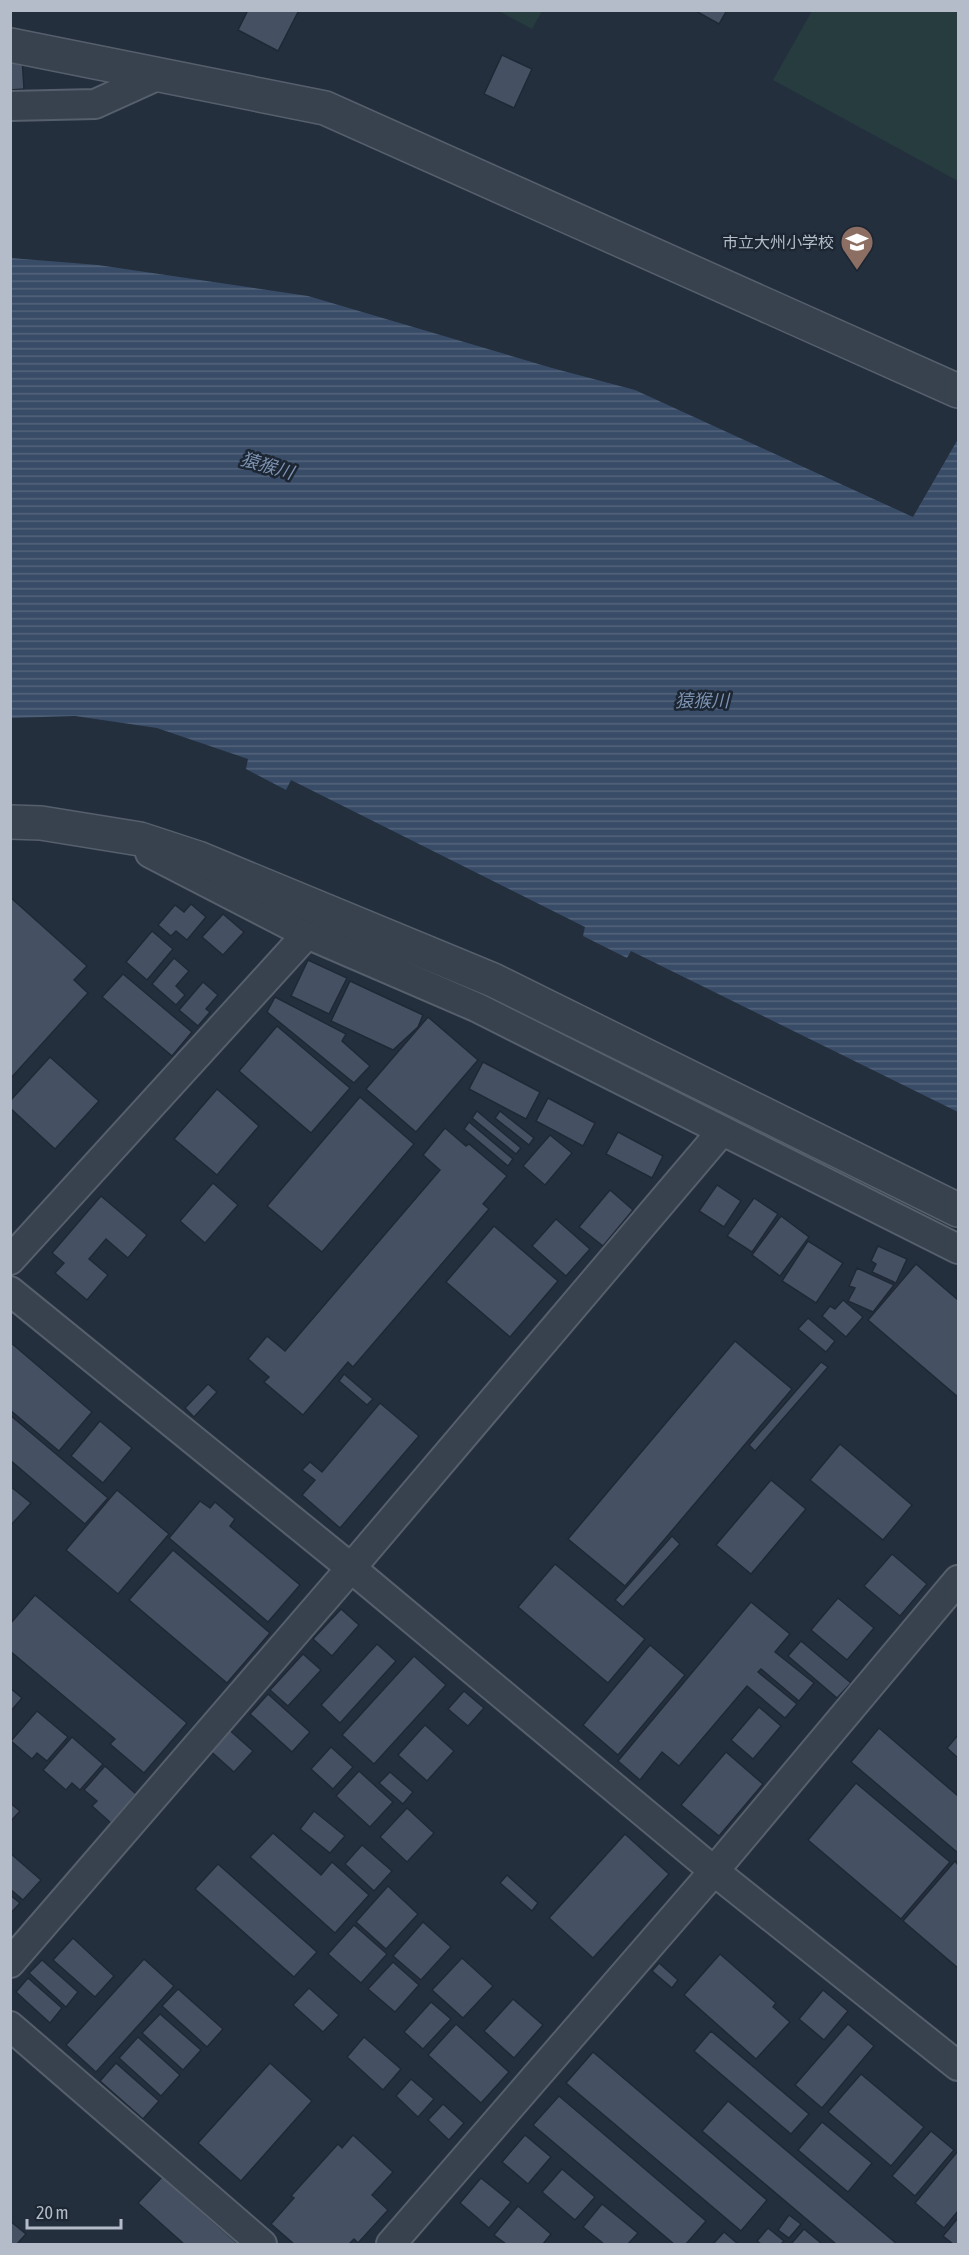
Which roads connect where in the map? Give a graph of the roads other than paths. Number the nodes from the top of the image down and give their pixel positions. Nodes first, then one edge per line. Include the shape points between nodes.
1 (10, 45) edge
2 (159, 75) junction
3 (10, 106) edge
4 (958, 391) edge
5 (10, 822) edge
6 (140, 839) junction
7 (307, 934) junction
8 (485, 993) junction
9 (722, 1131) junction
10 (953, 1207) edge
11 (929, 1234) junction
12 (958, 1249) edge
13 (10, 1260) edge
14 (10, 1291) edge
15 (351, 1569) junction
16 (958, 1580) edge
17 (714, 1871) junction
18 (10, 1963) edge
19 (10, 2026) edge
20 (958, 2066) edge
21 (262, 2244) edge
22 (391, 2244) edge

1 - 2 street
2 - 3 street via 95,104
2 - 4 street via 325,108
5 - 6 street via 41,823
6 - 7 street via 130,843
6 - 8 street via 198,858
7 - 8 street
7 - 13 street
8 - 9 street
8 - 10 street
9 - 11 street
9 - 15 street
10 - 11 street
11 - 12 street
14 - 15 street
15 - 17 street
15 - 18 street
16 - 17 street
17 - 20 street
17 - 22 street
19 - 21 street

